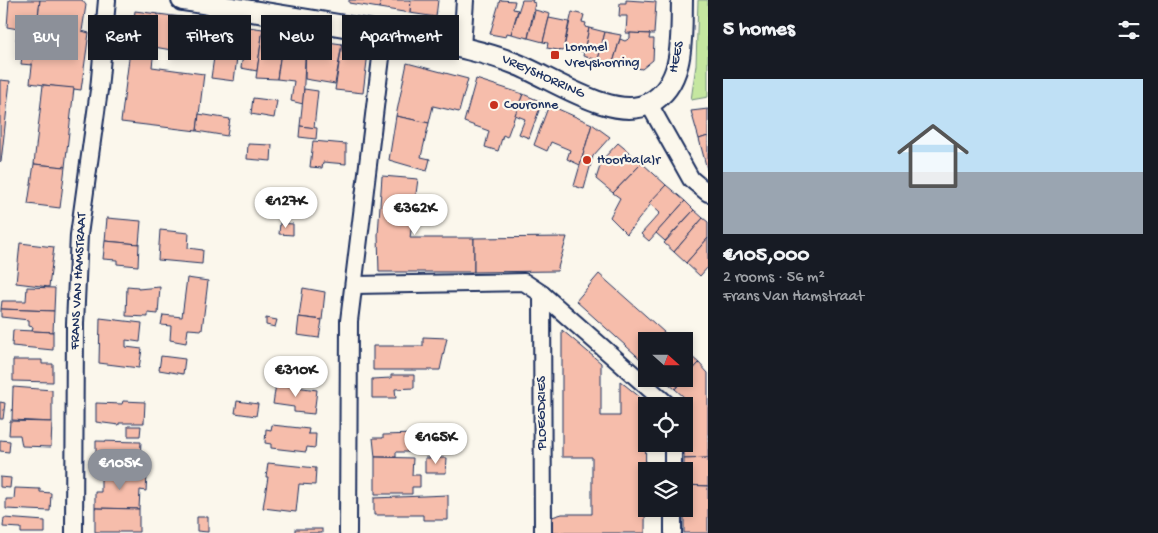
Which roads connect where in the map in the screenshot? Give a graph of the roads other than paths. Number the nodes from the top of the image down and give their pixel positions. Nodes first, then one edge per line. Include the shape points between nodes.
1 (106, 0) edge
2 (182, 0) edge
3 (465, 0) edge
4 (682, 0) edge
5 (342, 26) edge
6 (459, 47) edge
7 (462, 48) junction
8 (381, 60) edge
9 (649, 104) junction
10 (708, 193) edge
11 (354, 285) junction
12 (542, 294) junction
13 (659, 397) edge
14 (673, 517) edge
15 (74, 533) edge
16 (348, 533) edge
17 (543, 533) edge
18 (673, 533) edge

1 - 15 street, FRANS VAN HAMSTRAAT via 99,90 79,235 75,324
2 - 5 main road, VREYSHORRING
3 - 7 street
4 - 9 main road, HEES via 677,68 662,94
6 - 7 main road, VREYSHORRING
7 - 9 main road, VREYSHORRING via 517,64 577,94 612,106 628,108
8 - 11 street
9 - 10 street via 691,179
11 - 12 street via 524,282
11 - 16 street via 349,322
12 - 13 street
12 - 17 street, PLOEGDRIES
14 - 18 street

